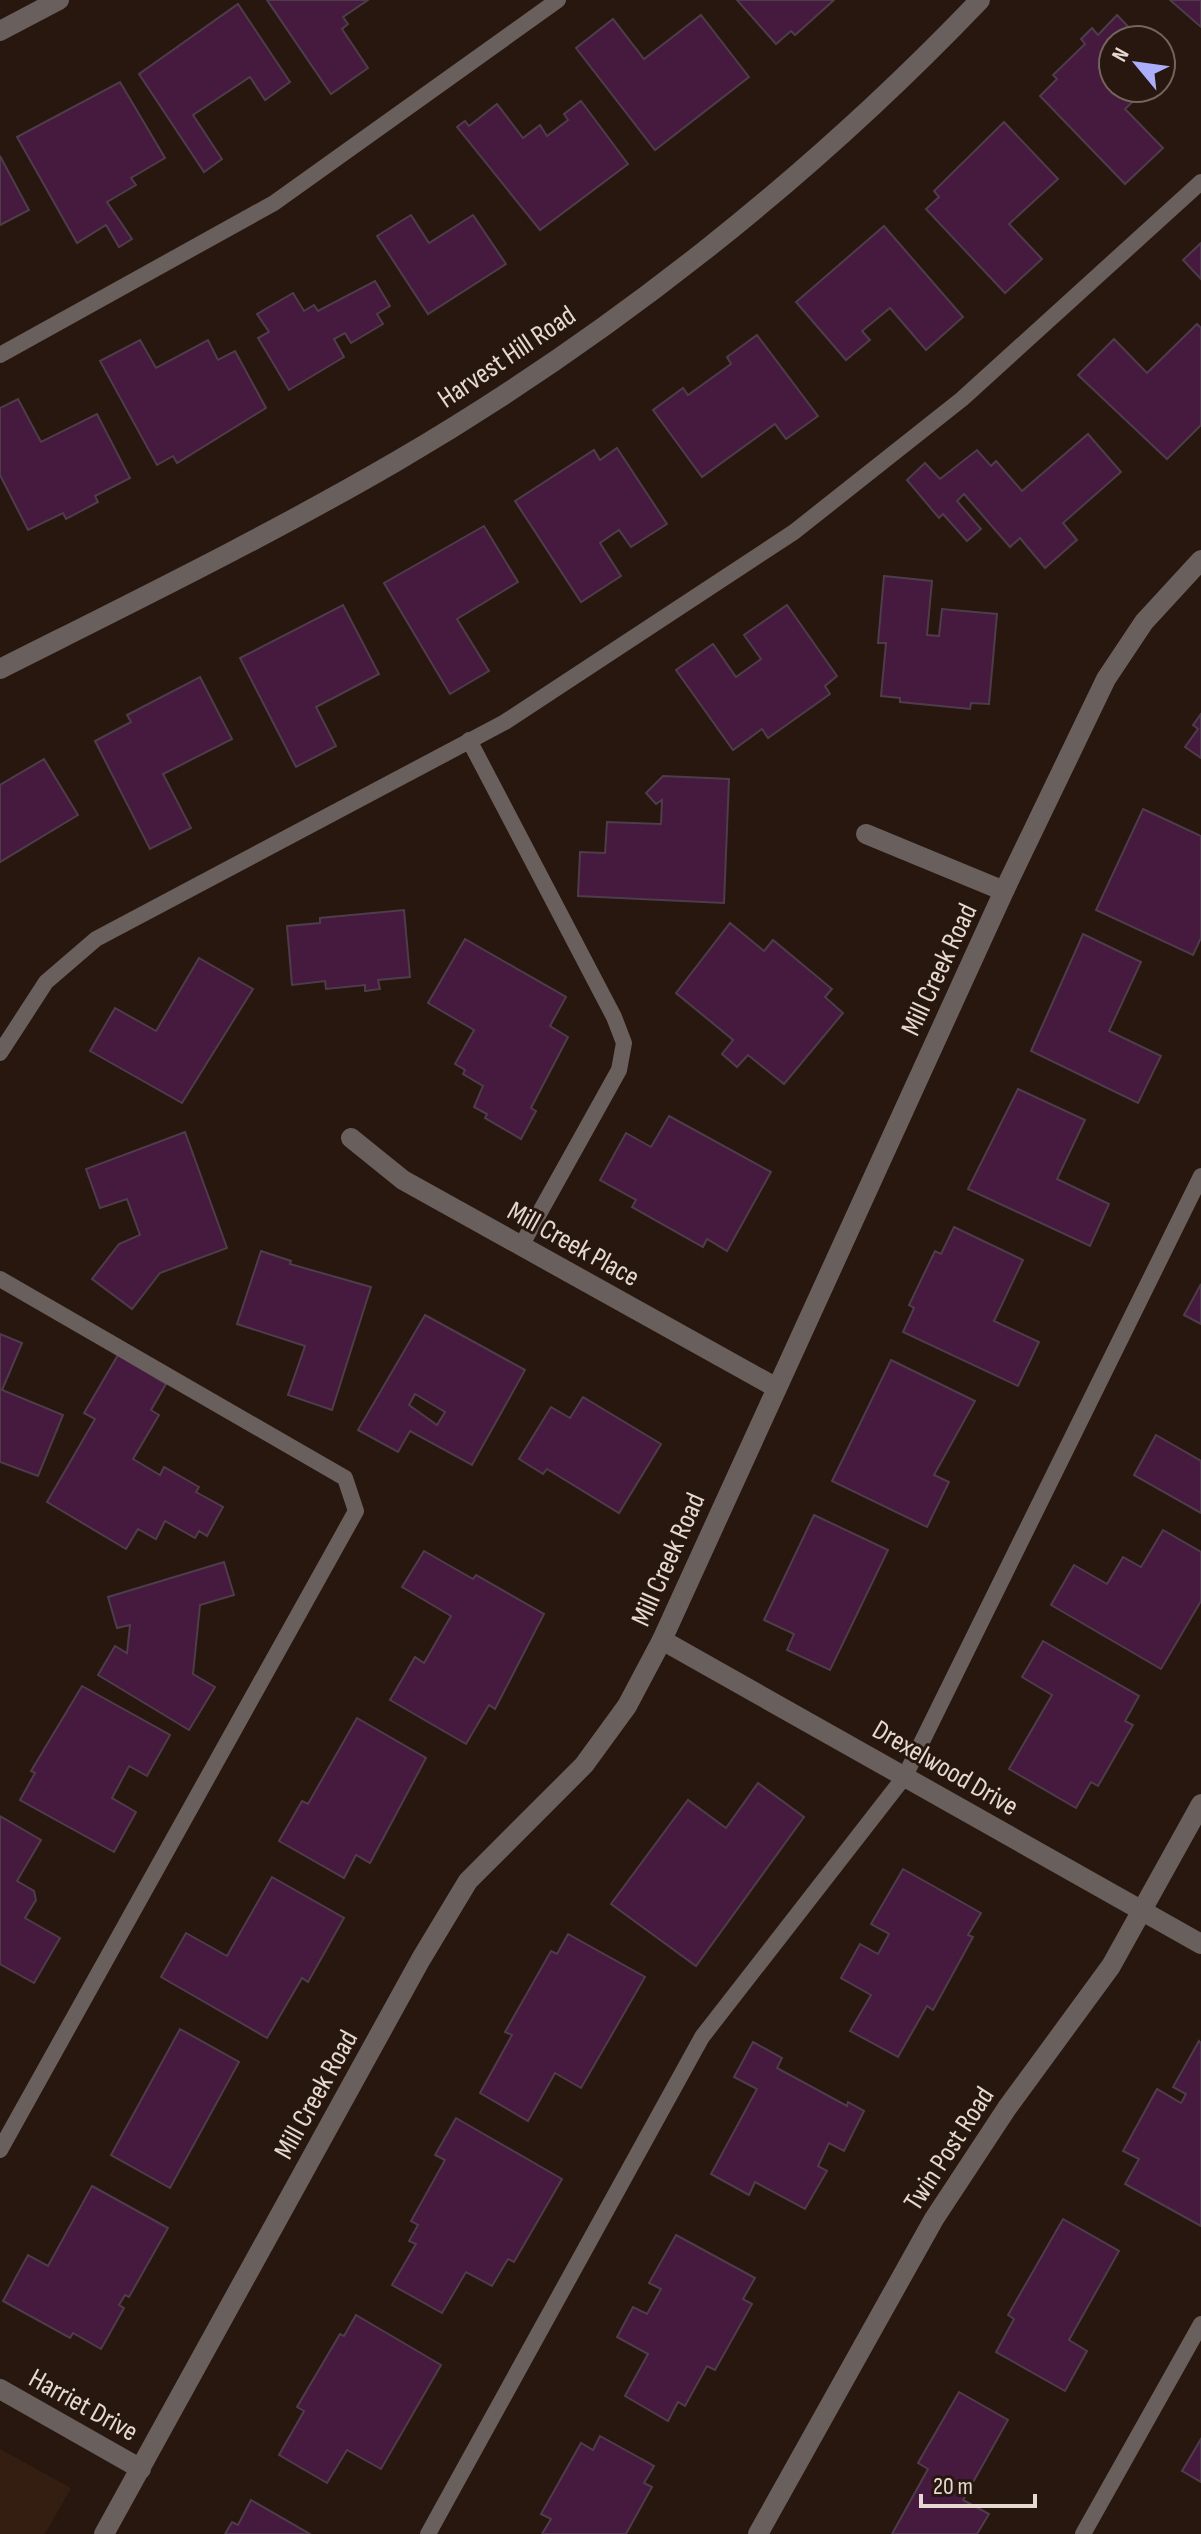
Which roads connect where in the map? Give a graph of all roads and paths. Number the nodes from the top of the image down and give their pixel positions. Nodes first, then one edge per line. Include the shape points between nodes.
1 (59, 0) edge
2 (558, 0) edge
3 (980, 0) edge
4 (0, 31) edge
5 (1201, 182) edge
6 (0, 355) edge
7 (1201, 560) edge
8 (0, 669) edge
9 (469, 740) junction
10 (866, 834) dead end
11 (1004, 891) junction
12 (0, 1053) edge
13 (351, 1138) dead end
14 (1201, 1176) edge
15 (521, 1246) junction
16 (0, 1279) edge
17 (775, 1387) junction
18 (662, 1640) junction
19 (905, 1776) junction
20 (1201, 1804) edge
21 (1141, 1912) junction
22 (1201, 1944) edge
23 (0, 2150) edge
24 (1201, 2324) edge
25 (0, 2389) edge
26 (141, 2469) junction
27 (104, 2534) edge
28 (428, 2534) edge
29 (758, 2534) edge
30 (1083, 2534) edge

1 - 4 street
2 - 6 lane via 274,203
3 - 8 street, Harvest Hill Road via 766,199 627,309 517,385 383,468
5 - 9 lane via 962,399 794,532 505,722
7 - 11 street, Mill Creek Road via 1144,622 1106,679
9 - 12 lane via 96,939 46,982
9 - 15 lane via 624,1043 619,1070
10 - 11 street
11 - 17 street, Mill Creek Road
13 - 15 street, Mill Creek Place via 403,1180
14 - 19 lane
15 - 17 street, Mill Creek Place
16 - 23 lane via 345,1478 356,1511
17 - 18 street, Mill Creek Road
18 - 19 street, Drexelwood Drive
18 - 26 street, Mill Creek Road via 627,1706 584,1765 468,1881
19 - 21 street, Drexelwood Drive
19 - 28 lane via 702,2037
20 - 21 street, Twin Post Road
21 - 22 street, Drexelwood Drive
21 - 29 street, Twin Post Road via 1111,1966 934,2219
24 - 30 lane
25 - 26 street, Harriet Drive
26 - 27 street, Mill Creek Road

